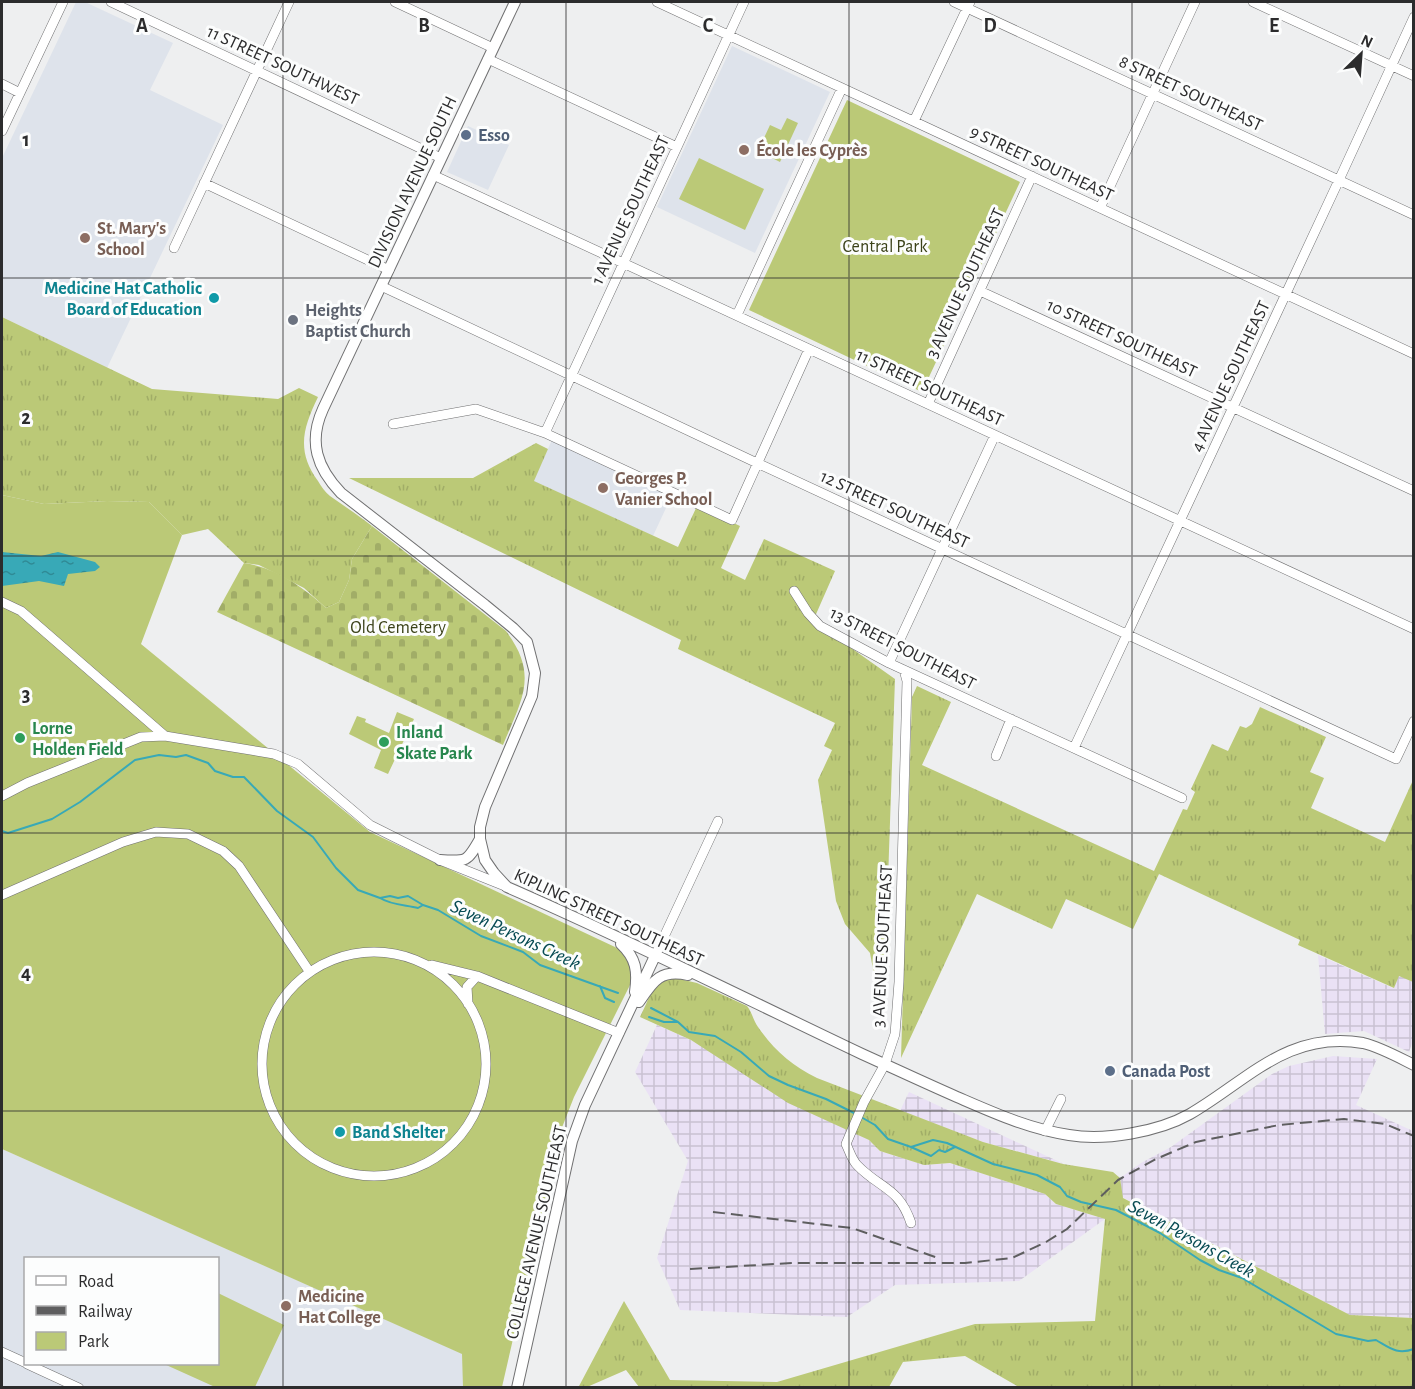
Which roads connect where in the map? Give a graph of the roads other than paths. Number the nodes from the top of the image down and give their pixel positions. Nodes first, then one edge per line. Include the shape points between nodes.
1 (63, 2) edge
2 (111, 2) edge
3 (290, 2) edge
4 (394, 2) edge
5 (515, 2) edge
6 (657, 2) edge
7 (744, 2) edge
8 (954, 2) edge
9 (1195, 2) edge
10 (1253, 2) edge
11 (968, 4) edge
12 (1413, 16) edge
13 (729, 35) junction
14 (493, 48) junction
15 (488, 59) junction
16 (1391, 65) junction
17 (257, 71) junction
18 (1413, 76) edge
19 (2, 84) edge
20 (842, 88) junction
21 (20, 93) junction
22 (1153, 94) junction
23 (914, 121) junction
24 (2, 131) edge
25 (677, 147) junction
26 (441, 158) junction
27 (433, 175) junction
28 (1032, 176) junction
29 (1339, 180) junction
30 (204, 183) junction
31 (1100, 208) junction
32 (1413, 215) edge
33 (174, 248) dead end
34 (624, 263) junction
35 (389, 270) junction
36 (381, 286) junction
37 (980, 291) junction
38 (1286, 295) junction
39 (737, 315) junction
40 (809, 349) junction
41 (1413, 354) edge
42 (572, 374) junction
43 (928, 404) junction
44 (1233, 408) junction
45 (393, 424) dead end
46 (545, 433) junction
47 (995, 435) junction
48 (757, 463) junction
49 (1413, 491) edge
50 (1180, 521) junction
51 (942, 549) junction
52 (794, 591) dead end
53 (2, 602) edge
54 (1413, 629) edge
55 (1127, 634) junction
56 (889, 663) junction
57 (904, 670) junction
58 (1011, 719) junction
59 (147, 721) junction
60 (1413, 721) edge
61 (165, 736) junction
62 (141, 737) junction
63 (1074, 748) junction
64 (996, 756) dead end
65 (2, 796) edge
66 (1182, 798) dead end
67 (718, 821) dead end
68 (480, 839) junction
69 (441, 860) junction
70 (518, 892) junction
71 (2, 895) edge
72 (612, 936) junction
73 (655, 956) junction
74 (427, 964) junction
75 (309, 971) junction
76 (477, 976) junction
77 (706, 980) junction
78 (468, 1004) junction
79 (633, 1004) junction
80 (621, 1029) junction
81 (885, 1064) junction
82 (1413, 1065) edge
83 (1061, 1099) dead end
84 (1045, 1131) junction
85 (911, 1223) dead end
86 (2, 1352) edge
87 (24, 1362) edge
88 (30, 1365) edge
89 (79, 1388) edge
90 (517, 1388) edge

1 - 21 street
2 - 17 street, 11 STREET SOUTHWEST
3 - 17 street
4 - 14 street
5 - 14 street, DIVISION AVENUE SOUTH
6 - 13 street, 9 STREET SOUTHEAST
7 - 13 street, 1 AVENUE SOUTHEAST
8 - 11 street, 8 STREET SOUTHEAST
9 - 22 street
10 - 16 street
11 - 22 street, 8 STREET SOUTHEAST
11 - 23 street
12 - 16 street, 4 AVENUE SOUTHEAST
13 - 20 street, 9 STREET SOUTHEAST
13 - 25 street, 1 AVENUE SOUTHEAST
14 - 15 street, DIVISION AVENUE SOUTH
15 - 25 street
15 - 26 street, DIVISION AVENUE SOUTH
16 - 18 street
16 - 29 street, 4 AVENUE SOUTHEAST
17 - 26 street, 11 STREET SOUTHWEST
17 - 30 street
19 - 21 street
20 - 23 street, 9 STREET SOUTHEAST
20 - 39 street
21 - 24 street
22 - 29 street, 8 STREET SOUTHEAST
22 - 31 street
23 - 28 street, 9 STREET SOUTHEAST
25 - 34 street, 1 AVENUE SOUTHEAST
26 - 27 street, DIVISION AVENUE SOUTH
27 - 34 street, 11 STREET SOUTHEAST
27 - 35 street, DIVISION AVENUE SOUTH
28 - 31 street, 9 STREET SOUTHEAST
28 - 37 street, 3 AVENUE SOUTHEAST
29 - 32 street, 8 STREET SOUTHEAST
29 - 38 street, 4 AVENUE SOUTHEAST
30 - 33 street
30 - 35 street
31 - 38 street, 9 STREET SOUTHEAST
34 - 39 street, 11 STREET SOUTHEAST
34 - 42 street, 1 AVENUE SOUTHEAST
35 - 36 street, DIVISION AVENUE SOUTH
36 - 42 street, 12 STREET SOUTHEAST
36 - 68 street, DIVISION AVENUE SOUTH via 318,420 315,452 331,483 341,493 527,642 534,684 485,807
37 - 43 street, 3 AVENUE SOUTHEAST
37 - 44 street, 10 STREET SOUTHEAST
38 - 41 street, 9 STREET SOUTHEAST
38 - 44 street, 4 AVENUE SOUTHEAST
39 - 40 street, 11 STREET SOUTHEAST
40 - 43 street, 11 STREET SOUTHEAST
40 - 48 street
42 - 46 street, 1 AVENUE SOUTHEAST
42 - 48 street, 12 STREET SOUTHEAST
43 - 47 street, 11 STREET SOUTHEAST
44 - 49 street, 10 STREET SOUTHEAST
44 - 50 street, 4 AVENUE SOUTHEAST
45 - 46 street via 476,409
46 - 48 street via 732,520
47 - 50 street, 11 STREET SOUTHEAST
47 - 51 street
48 - 51 street, 12 STREET SOUTHEAST
50 - 54 street, 11 STREET SOUTHEAST
50 - 55 street, 4 AVENUE SOUTHEAST
51 - 55 street, 12 STREET SOUTHEAST
51 - 56 street
52 - 56 street, 13 STREET SOUTHEAST via 820,626
53 - 59 street via 21,611
55 - 60 street, 12 STREET SOUTHEAST via 1396,759
55 - 63 street, 4 AVENUE SOUTHEAST
56 - 57 street, 13 STREET SOUTHEAST
57 - 58 street, 13 STREET SOUTHEAST
57 - 81 street, 3 AVENUE SOUTHEAST via 907,681 899,982 895,1034
58 - 63 street, 13 STREET SOUTHEAST
58 - 64 street
59 - 61 street
59 - 62 street
61 - 62 street, KIPLING STREET SOUTHEAST
61 - 69 street, KIPLING STREET SOUTHEAST via 288,758 370,825
62 - 65 street, KIPLING STREET SOUTHEAST
63 - 66 street, 13 STREET SOUTHEAST
67 - 73 street
68 - 69 street via 461,861
68 - 70 street via 489,867 507,887
69 - 70 street, KIPLING STREET SOUTHEAST
70 - 72 street, KIPLING STREET SOUTHEAST
71 - 75 street via 123,842 156,832 188,834 223,850 239,866
72 - 73 street, KIPLING STREET SOUTHEAST
72 - 79 street via 628,950 636,966
73 - 77 street, KIPLING STREET SOUTHEAST
73 - 79 street, COLLEGE AVENUE SOUTHEAST
74 - 75 street via 398,954 367,951 337,957
74 - 76 street
74 - 78 street via 451,981
75 - 78 street via 285,994 269,1022 262,1054 264,1087 275,1117 295,1144 321,1163 352,1174 385,1176 417,1168 445,1152 467,1128 482,1098 487,1066 483,1033
76 - 78 street via 467,987
76 - 80 street
77 - 80 street via 674,974 658,978
77 - 81 street, KIPLING STREET SOUTHEAST
79 - 80 street, COLLEGE AVENUE SOUTHEAST
80 - 90 street, COLLEGE AVENUE SOUTHEAST via 572,1141
81 - 84 street, KIPLING STREET SOUTHEAST via 1005,1118
81 - 85 street, 3 AVENUE SOUTHEAST via 846,1144 856,1164 895,1194
82 - 84 street, KIPLING STREET SOUTHEAST via 1367,1044 1313,1045 1275,1058 1188,1115 1165,1124 1098,1137
83 - 84 street
86 - 87 street
88 - 89 street

